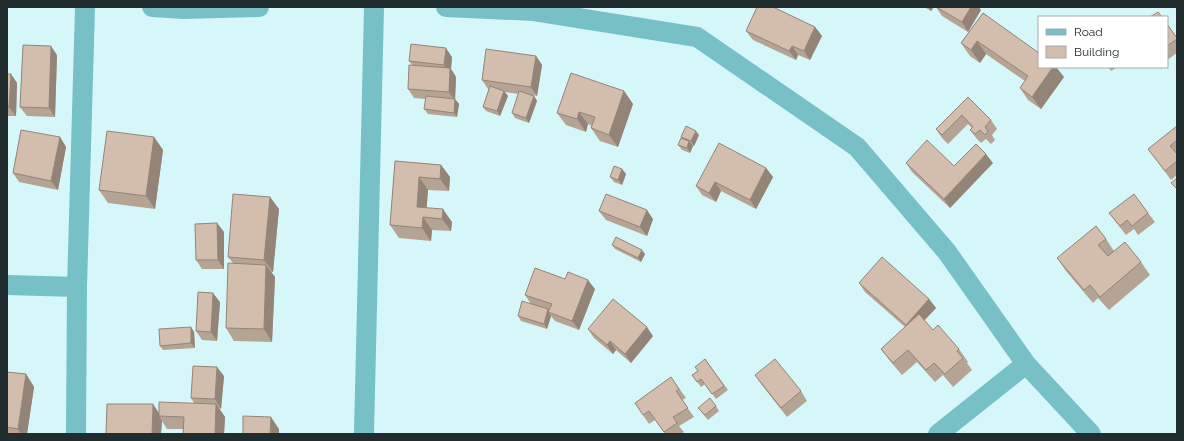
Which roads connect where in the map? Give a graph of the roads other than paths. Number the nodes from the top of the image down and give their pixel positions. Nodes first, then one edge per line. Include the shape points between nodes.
1 (85, 7) edge
2 (152, 7) edge
3 (259, 7) edge
4 (374, 7) edge
5 (446, 7) edge
6 (185, 8) edge
7 (7, 285) edge
8 (77, 287) junction
9 (1026, 364) junction
10 (76, 434) edge
11 (364, 434) edge
12 (938, 434) edge
13 (1091, 434) edge

1 - 8 street
2 - 6 street
3 - 6 street
4 - 11 street
5 - 9 street via 534,11 697,37 857,147 947,252
7 - 8 street
8 - 10 street
9 - 12 street
9 - 13 street

